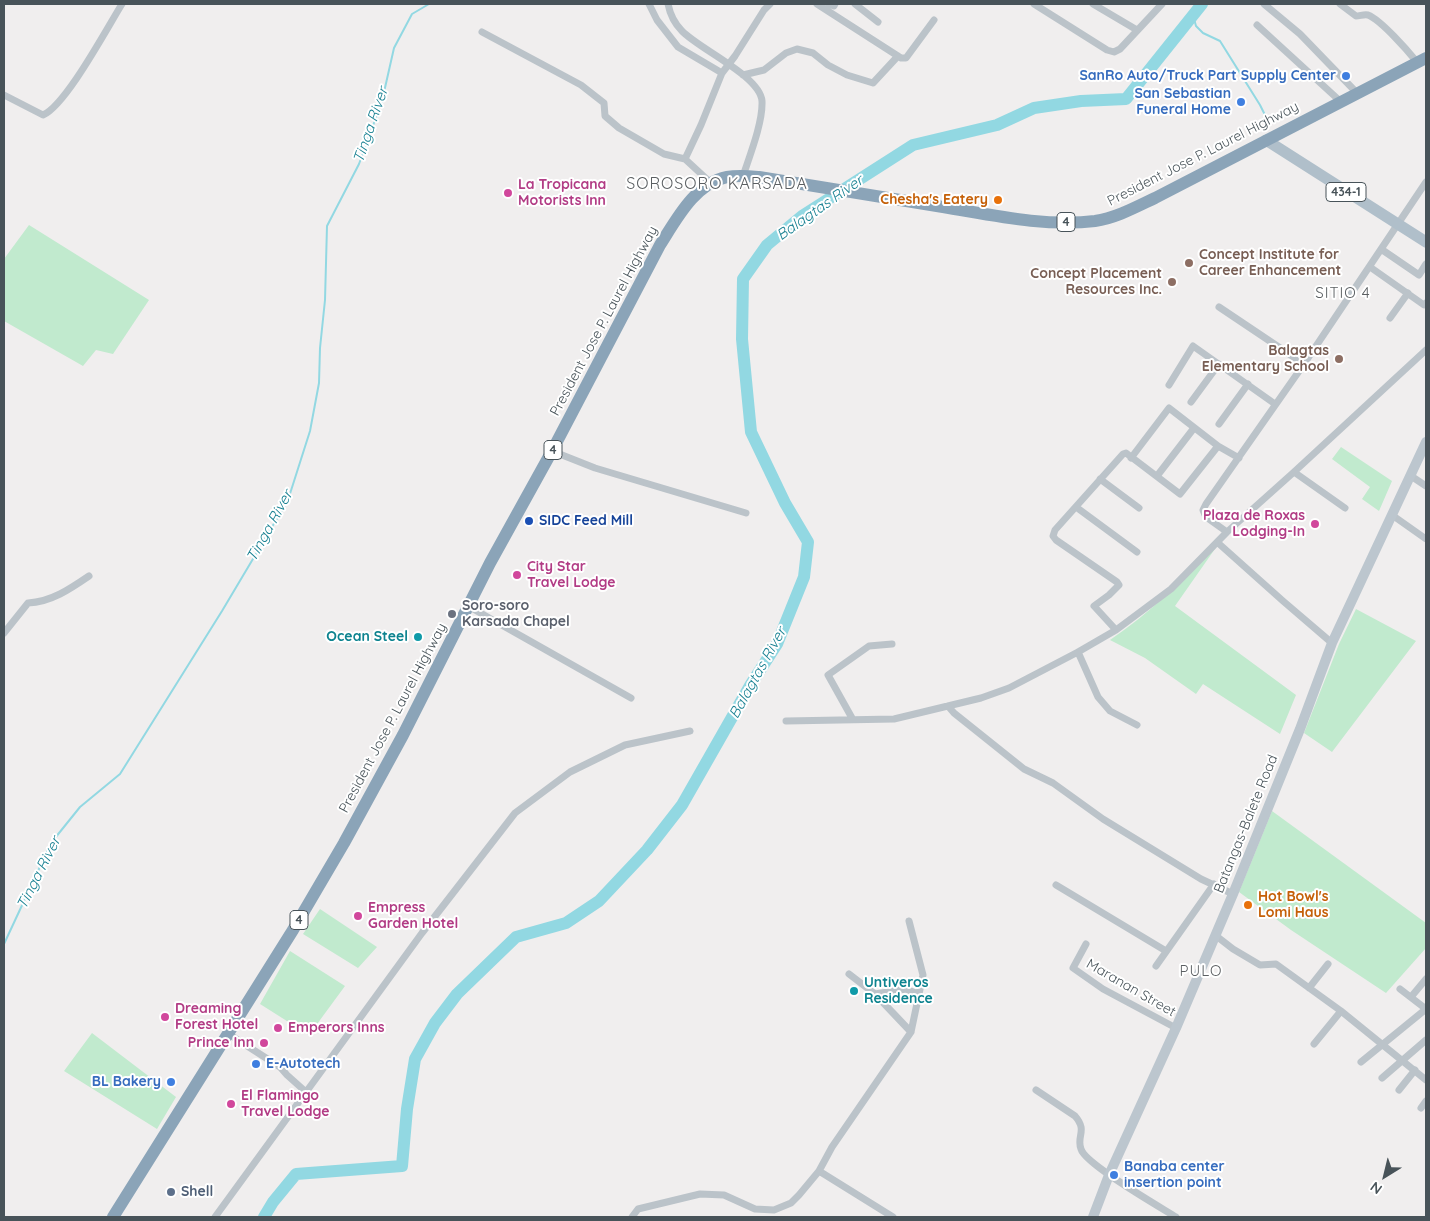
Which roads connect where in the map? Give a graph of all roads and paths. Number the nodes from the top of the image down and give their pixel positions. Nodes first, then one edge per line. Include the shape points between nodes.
1 (122, 4) edge
2 (649, 4) edge
3 (668, 4) edge
4 (770, 4) edge
5 (817, 4) edge
6 (829, 4) edge
7 (836, 4) edge
8 (855, 4) edge
9 (1034, 4) edge
10 (1093, 4) edge
11 (1150, 4) edge
12 (1264, 4) edge
13 (1340, 4) edge
14 (1160, 6) edge
15 (934, 20) dead end
16 (878, 22) dead end
17 (1257, 24) dead end
18 (1137, 30) junction
19 (482, 32) dead end
20 (898, 56) junction
21 (1422, 60) edge
22 (728, 64) junction
23 (722, 73) junction
24 (743, 75) junction
25 (1357, 93) junction
26 (4, 95) edge
27 (1340, 101) junction
28 (1266, 140) junction
29 (685, 159) junction
30 (744, 176) junction
31 (1426, 182) edge
32 (711, 183) junction
33 (1397, 225) junction
34 (1426, 242) edge
35 (1381, 249) junction
36 (1426, 264) edge
37 (1370, 266) junction
38 (1408, 293) junction
39 (1426, 303) edge
40 (1219, 307) dead end
41 (1390, 318) dead end
42 (1426, 350) edge
43 (1218, 364) junction
44 (1304, 364) junction
45 (1248, 384) junction
46 (1169, 385) dead end
47 (1191, 402) dead end
48 (1275, 404) junction
49 (1219, 424) dead end
50 (1194, 428) junction
51 (1426, 442) edge
52 (1218, 446) junction
53 (552, 451) junction
54 (1131, 458) junction
55 (1238, 458) junction
56 (1294, 472) junction
57 (1157, 476) junction
58 (1412, 476) junction
59 (1100, 479) junction
60 (1426, 486) edge
61 (1076, 507) junction
62 (1139, 508) dead end
63 (1345, 508) dead end
64 (746, 513) dead end
65 (1392, 516) junction
66 (1227, 532) junction
67 (1426, 539) edge
68 (1217, 542) junction
69 (1137, 552) dead end
70 (89, 576) dead end
71 (468, 606) junction
72 (1116, 630) junction
73 (4, 633) edge
74 (1332, 642) junction
75 (892, 644) dead end
76 (1078, 652) junction
77 (631, 698) dead end
78 (948, 706) junction
79 (852, 718) junction
80 (786, 721) dead end
81 (1137, 725) dead end
82 (690, 731) dead end
83 (1214, 884) junction
84 (1056, 885) dead end
85 (1233, 894) junction
86 (909, 921) dead end
87 (1215, 935) junction
88 (1086, 944) dead end
89 (1166, 951) junction
90 (1328, 964) dead end
91 (1156, 966) dead end
92 (849, 974) dead end
93 (1426, 979) edge
94 (1309, 988) junction
95 (1400, 989) dead end
96 (875, 994) junction
97 (918, 994) junction
98 (1411, 997) junction
99 (1426, 1009) edge
100 (1341, 1011) junction
101 (1176, 1028) junction
102 (911, 1032) junction
103 (227, 1033) junction
104 (1426, 1040) edge
105 (1314, 1044) dead end
106 (1382, 1045) junction
107 (1403, 1060) junction
108 (1361, 1062) dead end
109 (1415, 1070) junction
110 (1382, 1078) dead end
111 (1426, 1080) edge
112 (1036, 1090) dead end
113 (1399, 1090) dead end
114 (306, 1092) junction
115 (1426, 1101) edge
116 (1421, 1108) dead end
117 (819, 1171) junction
118 (1109, 1175) junction
119 (113, 1217) edge
120 (215, 1217) edge
121 (632, 1217) edge
122 (893, 1217) edge
123 (1092, 1217) edge
124 (1176, 1217) edge

1 - 26 street via 66,94 49,112 43,115
2 - 23 street via 678,47
3 - 22 street via 670,14 683,33
4 - 22 street
5 - 20 street
6 - 7 street
8 - 16 street
9 - 18 street via 1114,52
10 - 18 street
11 - 14 street
12 - 25 street via 1300,34
13 - 21 street via 1356,16 1366,14 1371,17
14 - 18 street
15 - 20 street via 906,58
17 - 27 street
19 - 29 street via 581,85 604,103 605,116 619,128 664,154
20 - 24 street via 873,83 846,75 813,53 797,49 786,53 764,70
21 - 25 highway, President Jose P. Laurel Highway / 4
22 - 23 street
22 - 24 street
23 - 29 street
24 - 30 street via 757,88 762,98 762,111
25 - 27 highway, President Jose P. Laurel Highway / 4
27 - 28 highway, President Jose P. Laurel Highway / 4
28 - 30 highway, President Jose P. Laurel Highway / 4 via 1141,204 1096,221 1043,221 979,213
28 - 33 main road, 434-1
29 - 32 street
30 - 32 highway, President Jose P. Laurel Highway / 4 via 726,177
31 - 33 street
32 - 53 highway, President Jose P. Laurel Highway / 4 via 691,201 660,245
33 - 34 main road, 434-1
33 - 35 street
35 - 36 street via 1419,275
35 - 37 street
37 - 38 street
37 - 44 street
38 - 39 street via 1424,305
38 - 41 street
40 - 44 street
42 - 56 street
43 - 45 street
43 - 46 street via 1193,346
43 - 47 street
44 - 48 street
45 - 48 street
45 - 49 street
48 - 55 street
50 - 52 street
50 - 54 street via 1169,408
50 - 57 street
51 - 58 main road, Batangas-Balete Road
52 - 55 street
52 - 57 street via 1180,494
53 - 64 street via 595,468
53 - 71 highway, President Jose P. Laurel Highway / 4
54 - 57 street
54 - 59 street via 1123,454
55 - 66 street via 1203,510 1206,517
56 - 63 street
56 - 66 street
58 - 60 street
58 - 65 main road, Batangas-Balete Road
59 - 61 street
59 - 62 street
61 - 69 street
61 - 72 street via 1053,536 1117,582 1117,588 1094,606
65 - 67 street
65 - 74 main road, Batangas-Balete Road
66 - 68 street
68 - 72 street via 1171,589
68 - 74 street
70 - 73 street via 65,592 39,603 28,603
71 - 77 street
71 - 103 highway, President Jose P. Laurel Highway / 4 via 344,843
72 - 76 street
74 - 85 main road, Batangas-Balete Road
75 - 79 street via 869,646 828,675
76 - 78 street via 1009,688
76 - 81 street via 1098,697 1110,711
78 - 79 street via 894,719
78 - 83 street via 1024,769 1053,783 1104,819
79 - 80 street
82 - 114 street via 625,745 570,772 516,813 422,933
83 - 85 street
83 - 89 street
84 - 89 street
85 - 87 main road, Batangas-Balete Road
86 - 97 street via 923,975
87 - 94 street via 1260,965 1276,964
87 - 101 main road, Batangas-Balete Road
88 - 101 street, Maranan Street via 1073,968 1102,989
89 - 91 street
90 - 94 street
92 - 96 street
93 - 98 street
94 - 100 street
95 - 98 street
96 - 97 street via 906,989
96 - 102 street
97 - 102 street
98 - 99 street
99 - 106 street
100 - 105 street
100 - 106 street
101 - 118 main road, Batangas-Balete Road
102 - 117 street
103 - 114 street via 280,1067
103 - 119 highway, President Jose P. Laurel Highway / 4
104 - 107 street
106 - 107 street
106 - 108 street
107 - 109 street
107 - 110 street
109 - 111 street
109 - 113 street
112 - 118 street via 1075,1116 1082,1125 1081,1149
114 - 120 street
115 - 116 street
117 - 121 street via 791,1203 774,1210 755,1209 724,1195 700,1194 638,1209
117 - 122 street
118 - 123 main road, Batangas-Balete Road
118 - 124 street

